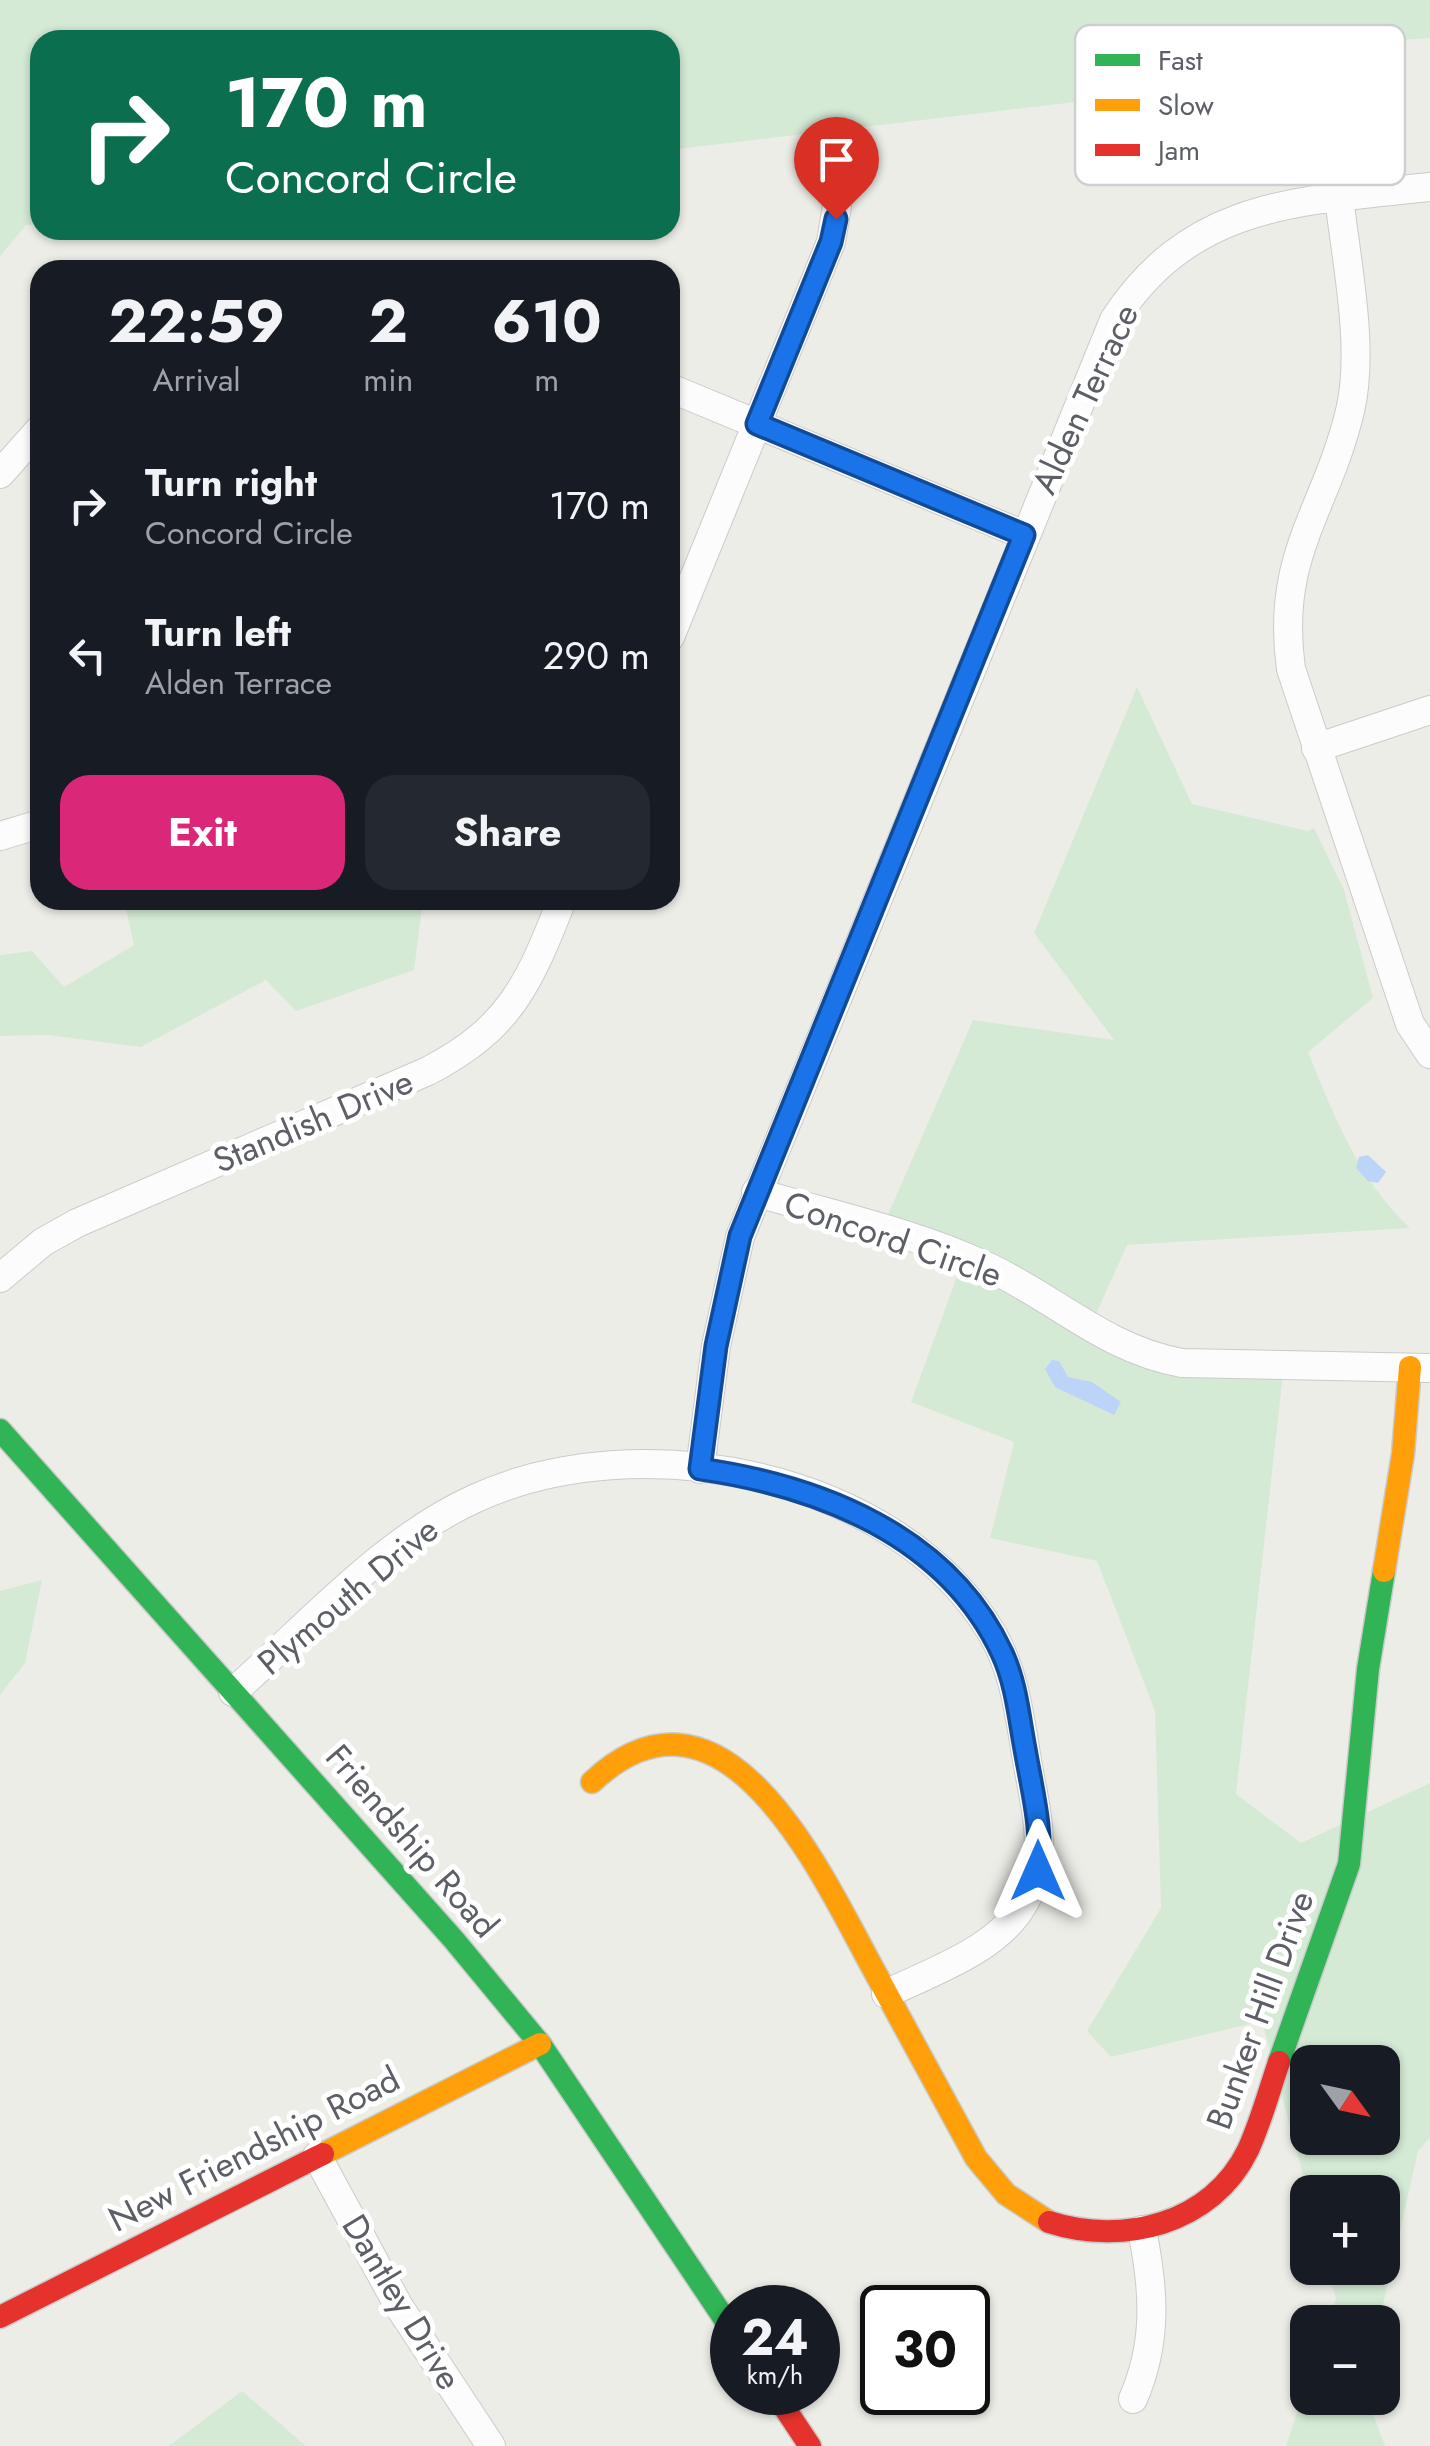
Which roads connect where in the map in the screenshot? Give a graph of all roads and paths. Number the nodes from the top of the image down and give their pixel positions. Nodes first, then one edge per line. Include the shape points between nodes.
1 (831, 170) dead end
2 (1430, 187) edge
3 (1339, 197) junction
4 (680, 392) edge
5 (757, 424) junction
6 (30, 440) edge
7 (0, 474) edge
8 (1024, 535) junction
9 (680, 613) edge
10 (1430, 710) edge
11 (1316, 748) junction
12 (30, 827) edge
13 (0, 836) edge
14 (558, 910) edge
15 (1430, 1054) edge
16 (756, 1192) junction
17 (0, 1278) edge
18 (1420, 1368) edge
19 (0, 1430) edge
20 (700, 1469) junction
21 (234, 1692) junction
22 (592, 1782) dead end
23 (893, 1990) junction
24 (540, 2044) junction
25 (317, 2156) junction
26 (1142, 2230) junction
27 (710, 2297) edge
28 (0, 2317) edge
29 (1134, 2399) dead end
30 (789, 2415) edge
31 (491, 2446) edge
32 (810, 2446) edge

1 - 5 street via 837,206 831,242
2 - 3 street
3 - 8 street, Alden Terrace via 1232,218 1193,237 1152,270 1102,344
3 - 11 street via 1355,381 1287,601 1290,669
4 - 5 street, Alden Terrace
5 - 8 street, Alden Terrace
5 - 9 street
6 - 7 street
8 - 16 street, Concord Circle
10 - 11 street
11 - 15 street via 1410,1024
12 - 13 street
14 - 17 street, Standish Drive via 522,993 501,1022 462,1054 77,1223
16 - 18 street, Concord Circle via 967,1257 1102,1337 1151,1357
16 - 20 street, Concord Circle via 727,1284
18 - 26 street, Bunker Hill Drive via 1368,1668 1353,1846 1343,1886 1248,2150 1198,2207
19 - 21 street, Friendship Road
20 - 21 street, Plymouth Drive via 573,1469 473,1499 401,1543
20 - 23 street, Plymouth Drive via 792,1486 888,1530 966,1597 1003,1655 1040,1832 1038,1871 1007,1926
21 - 24 street, Friendship Road
22 - 23 street, Bunker Hill Drive via 617,1757 665,1744 705,1753 753,1779 795,1828
23 - 26 street, Bunker Hill Drive via 976,2158 1006,2194 1074,2230
24 - 25 street, New Friendship Road
24 - 27 street, Friendship Road
25 - 28 street, New Friendship Road
25 - 31 street, Dantley Drive via 398,2305
26 - 29 street via 1153,2317
30 - 32 street

